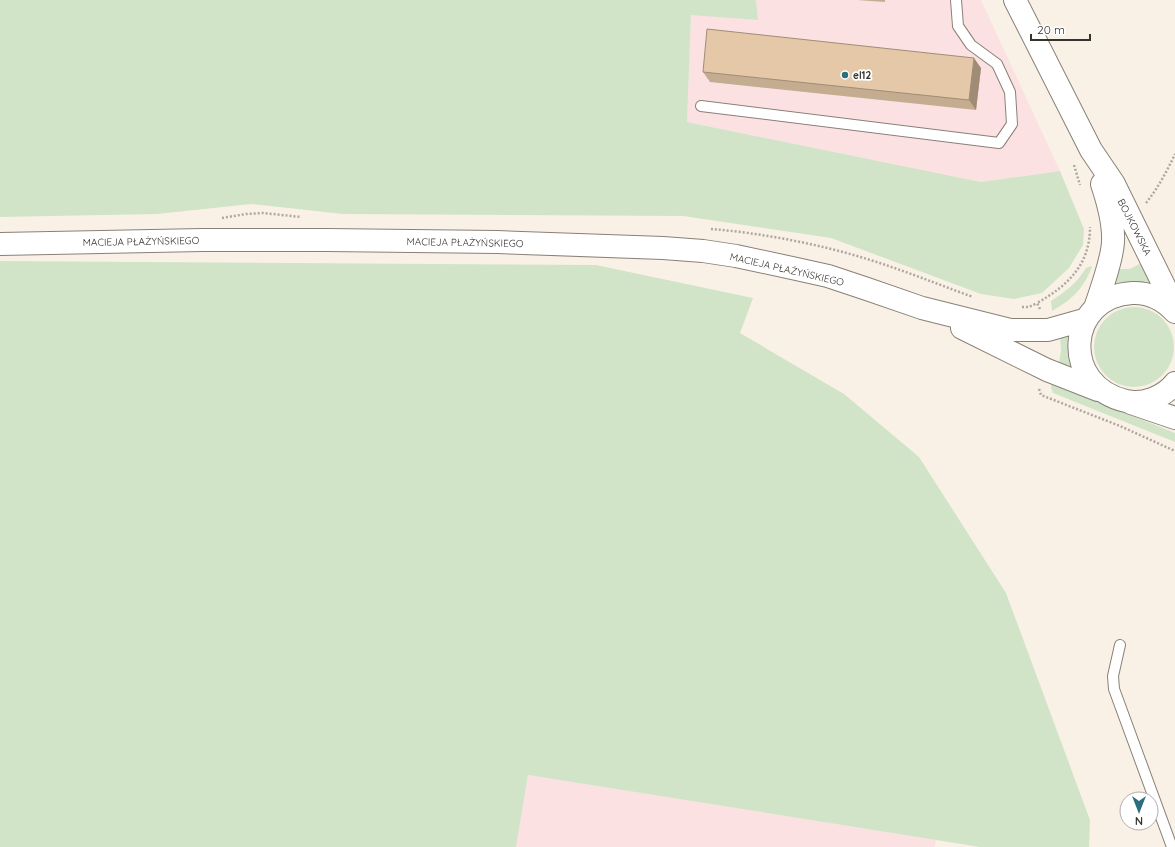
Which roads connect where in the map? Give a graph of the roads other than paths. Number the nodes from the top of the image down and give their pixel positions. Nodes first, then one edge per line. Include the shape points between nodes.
1 (956, 0) edge
2 (1015, 0) edge
3 (701, 106) dead end
4 (1082, 155) junction
5 (0, 244) edge
6 (922, 308) junction
7 (1175, 308) edge
8 (1175, 312) edge
9 (1091, 314) junction
10 (1175, 383) edge
11 (1100, 391) junction
12 (1130, 402) junction
13 (1175, 418) edge
14 (1120, 645) dead end
15 (1172, 847) edge

1 - 3 lane via 958,26 972,45 997,64 1010,92 1012,124 999,143
2 - 4 street, BOJKOWSKA
4 - 7 street, BOJKOWSKA via 1114,184
4 - 9 street, BOJKOWSKA via 1109,206 1113,243 1104,283
5 - 6 street, MACIEJA PŁAŻYŃSKIEGO via 327,240 663,248 736,256 828,276
6 - 9 street, MACIEJA PŁAŻYŃSKIEGO via 1010,330 1048,330
6 - 11 street, MACIEJA PŁAŻYŃSKIEGO via 1046,370
8 - 9 street, MACIEJA PŁAŻYŃSKIEGO via 1154,296 1139,293 1123,294 1108,299
9 - 11 street, BOJKOWSKA via 1080,333 1078,349 1089,379
10 - 12 street via 1160,396
11 - 12 street, MACIEJA PŁAŻYŃSKIEGO via 1114,399
12 - 13 street
14 - 15 lane via 1113,676 1114,689

